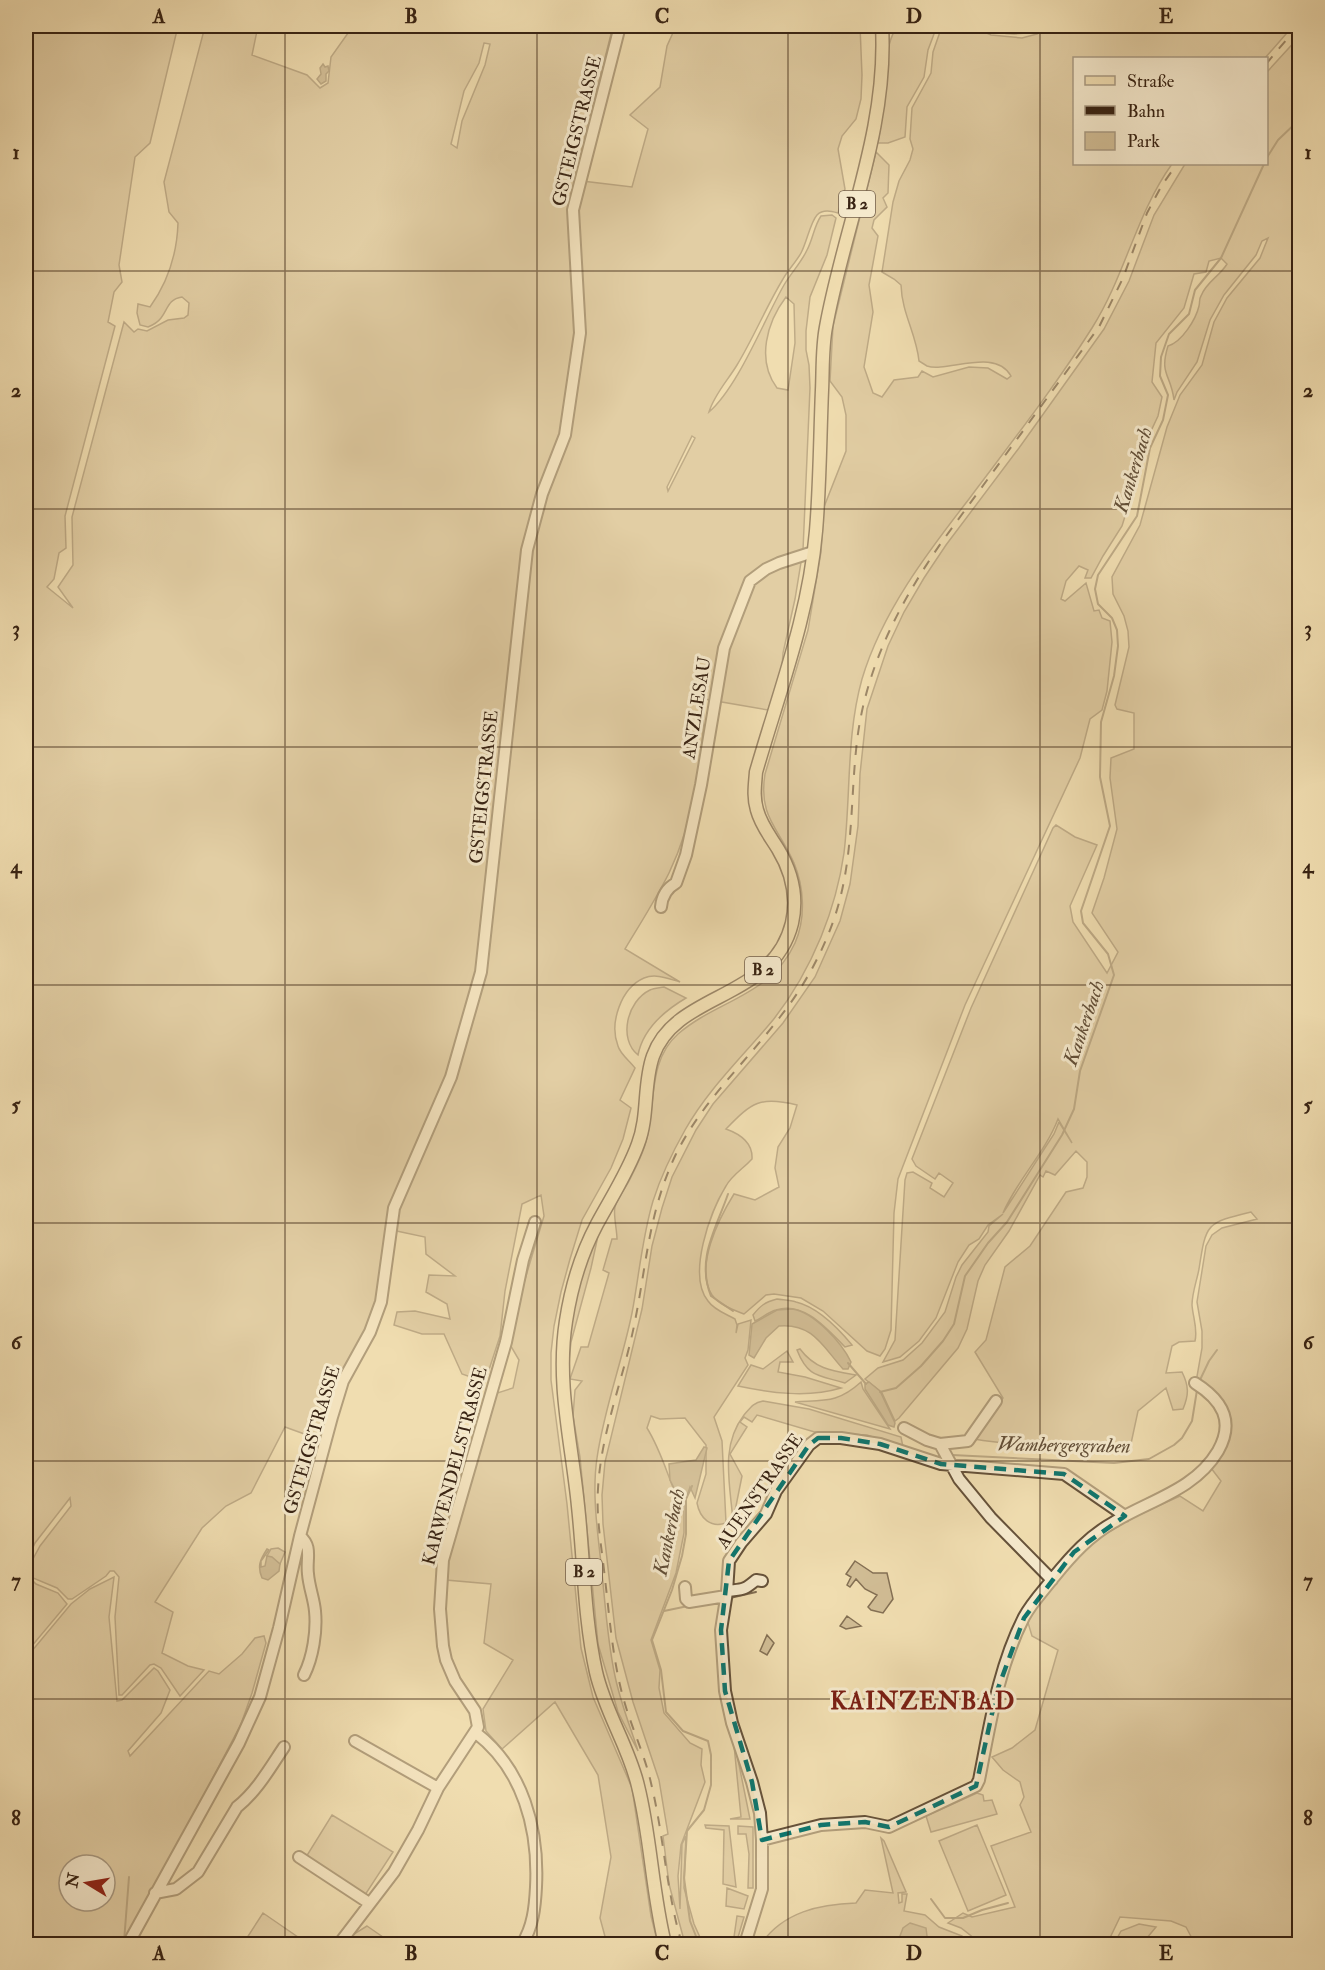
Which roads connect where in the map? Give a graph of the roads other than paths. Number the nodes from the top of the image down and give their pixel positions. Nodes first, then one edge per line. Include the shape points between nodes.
1 (620, 26) edge
2 (882, 26) edge
3 (813, 552) junction
4 (661, 907) dead end
5 (535, 1222) dead end
6 (1197, 1384) dead end
7 (996, 1401) dead end
8 (904, 1428) dead end
9 (942, 1446) junction
10 (950, 1463) junction
11 (1125, 1516) junction
12 (300, 1536) junction
13 (1052, 1580) junction
14 (762, 1581) dead end
15 (685, 1587) dead end
16 (727, 1593) junction
17 (304, 1675) dead end
18 (476, 1733) junction
19 (355, 1741) dead end
20 (284, 1747) dead end
21 (438, 1788) junction
22 (762, 1840) junction
23 (299, 1857) dead end
24 (155, 1893) junction
25 (369, 1903) junction
26 (128, 1944) edge
27 (339, 1944) edge
28 (522, 1944) edge
29 (665, 1944) edge
30 (745, 1944) edge

1 - 12 street, GSTEIGSTRASSE via 573,210 580,333 565,435 542,494 527,550 481,972 451,1077 394,1208 381,1302 344,1381
2 - 3 main road, B 2 via 882,59 868,160 822,358
3 - 4 street, ANZLESAU via 779,563 750,581 724,648 686,855 676,883 669,887
3 - 29 main road, B 2 via 800,628 756,772 754,791 761,821 792,878 794,909 788,938 767,968 685,1016 661,1040 649,1069 645,1118 638,1144 581,1260 562,1346 562,1388 578,1503 591,1645 603,1695 636,1778
5 - 18 street, KARWENDELSTRASSE via 522,1260 506,1342 443,1560 443,1646 451,1672 477,1717
6 - 11 street via 1208,1391 1227,1419 1218,1450 1208,1465 1178,1491
7 - 9 street via 968,1441
8 - 9 street
9 - 10 street
10 - 11 street via 1064,1474
10 - 13 street via 992,1518
10 - 16 street, AUENSTRASSE via 942,1464 880,1444 818,1438 809,1444 766,1514 729,1561
11 - 13 street via 1102,1528 1074,1552
12 - 17 street, GSTEIGSTRASSE via 309,1551 308,1576 316,1614 311,1656
12 - 24 street, GSTEIGSTRASSE via 260,1697 239,1743
13 - 22 street via 1024,1618 1005,1666 976,1786 889,1827 865,1822 821,1826
14 - 16 street
15 - 16 street via 689,1602
16 - 22 street, AUENSTRASSE via 721,1630 725,1691 752,1782
18 - 21 street
18 - 28 street via 510,1772 532,1823 537,1856 536,1896 531,1926
19 - 21 street
20 - 24 street via 260,1783 237,1807 198,1872 176,1889
21 - 25 street via 394,1872
22 - 30 street, AUENSTRASSE via 762,1889
23 - 25 street
24 - 26 street, GSTEIGSTRASSE
25 - 27 street

